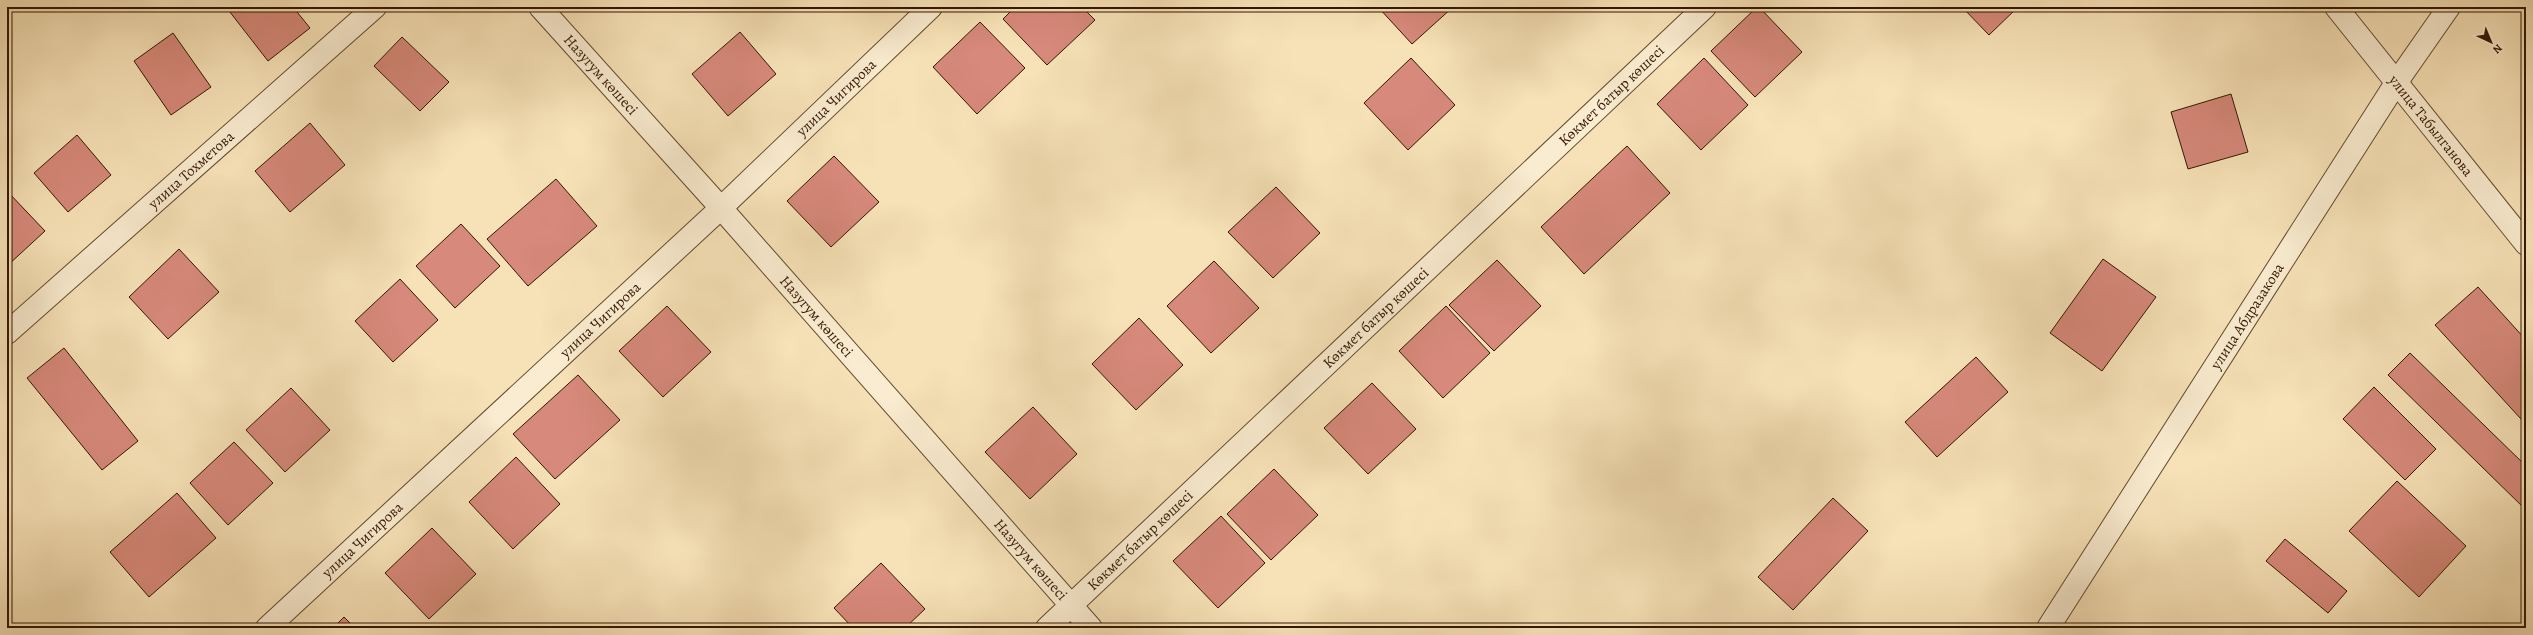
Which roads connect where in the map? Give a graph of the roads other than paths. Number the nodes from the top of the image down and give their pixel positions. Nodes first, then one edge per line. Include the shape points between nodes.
1 (375, 7) edge
2 (540, 7) edge
3 (931, 7) edge
4 (1705, 7) edge
5 (2336, 7) edge
6 (2449, 7) edge
7 (2396, 83) junction
8 (721, 208) junction
9 (2526, 244) edge
10 (7, 333) edge
11 (1072, 606) junction
12 (267, 628) edge
13 (1047, 628) edge
14 (1091, 628) edge
15 (2048, 628) edge

1 - 10 street, улица Тохметова
2 - 8 street, Назугум көшесі
3 - 8 street, улица Чигирова
4 - 11 street, Көкмет батыр көшесі
5 - 7 street, улица Табылганова
6 - 7 street, улица Абдразакова
7 - 9 street, улица Табылганова
7 - 15 street, улица Абдразакова
8 - 11 street, Назугум көшесі
8 - 12 street, улица Чигирова
11 - 13 street, Көкмет батыр көшесі
11 - 14 street, Назугум көшесі

